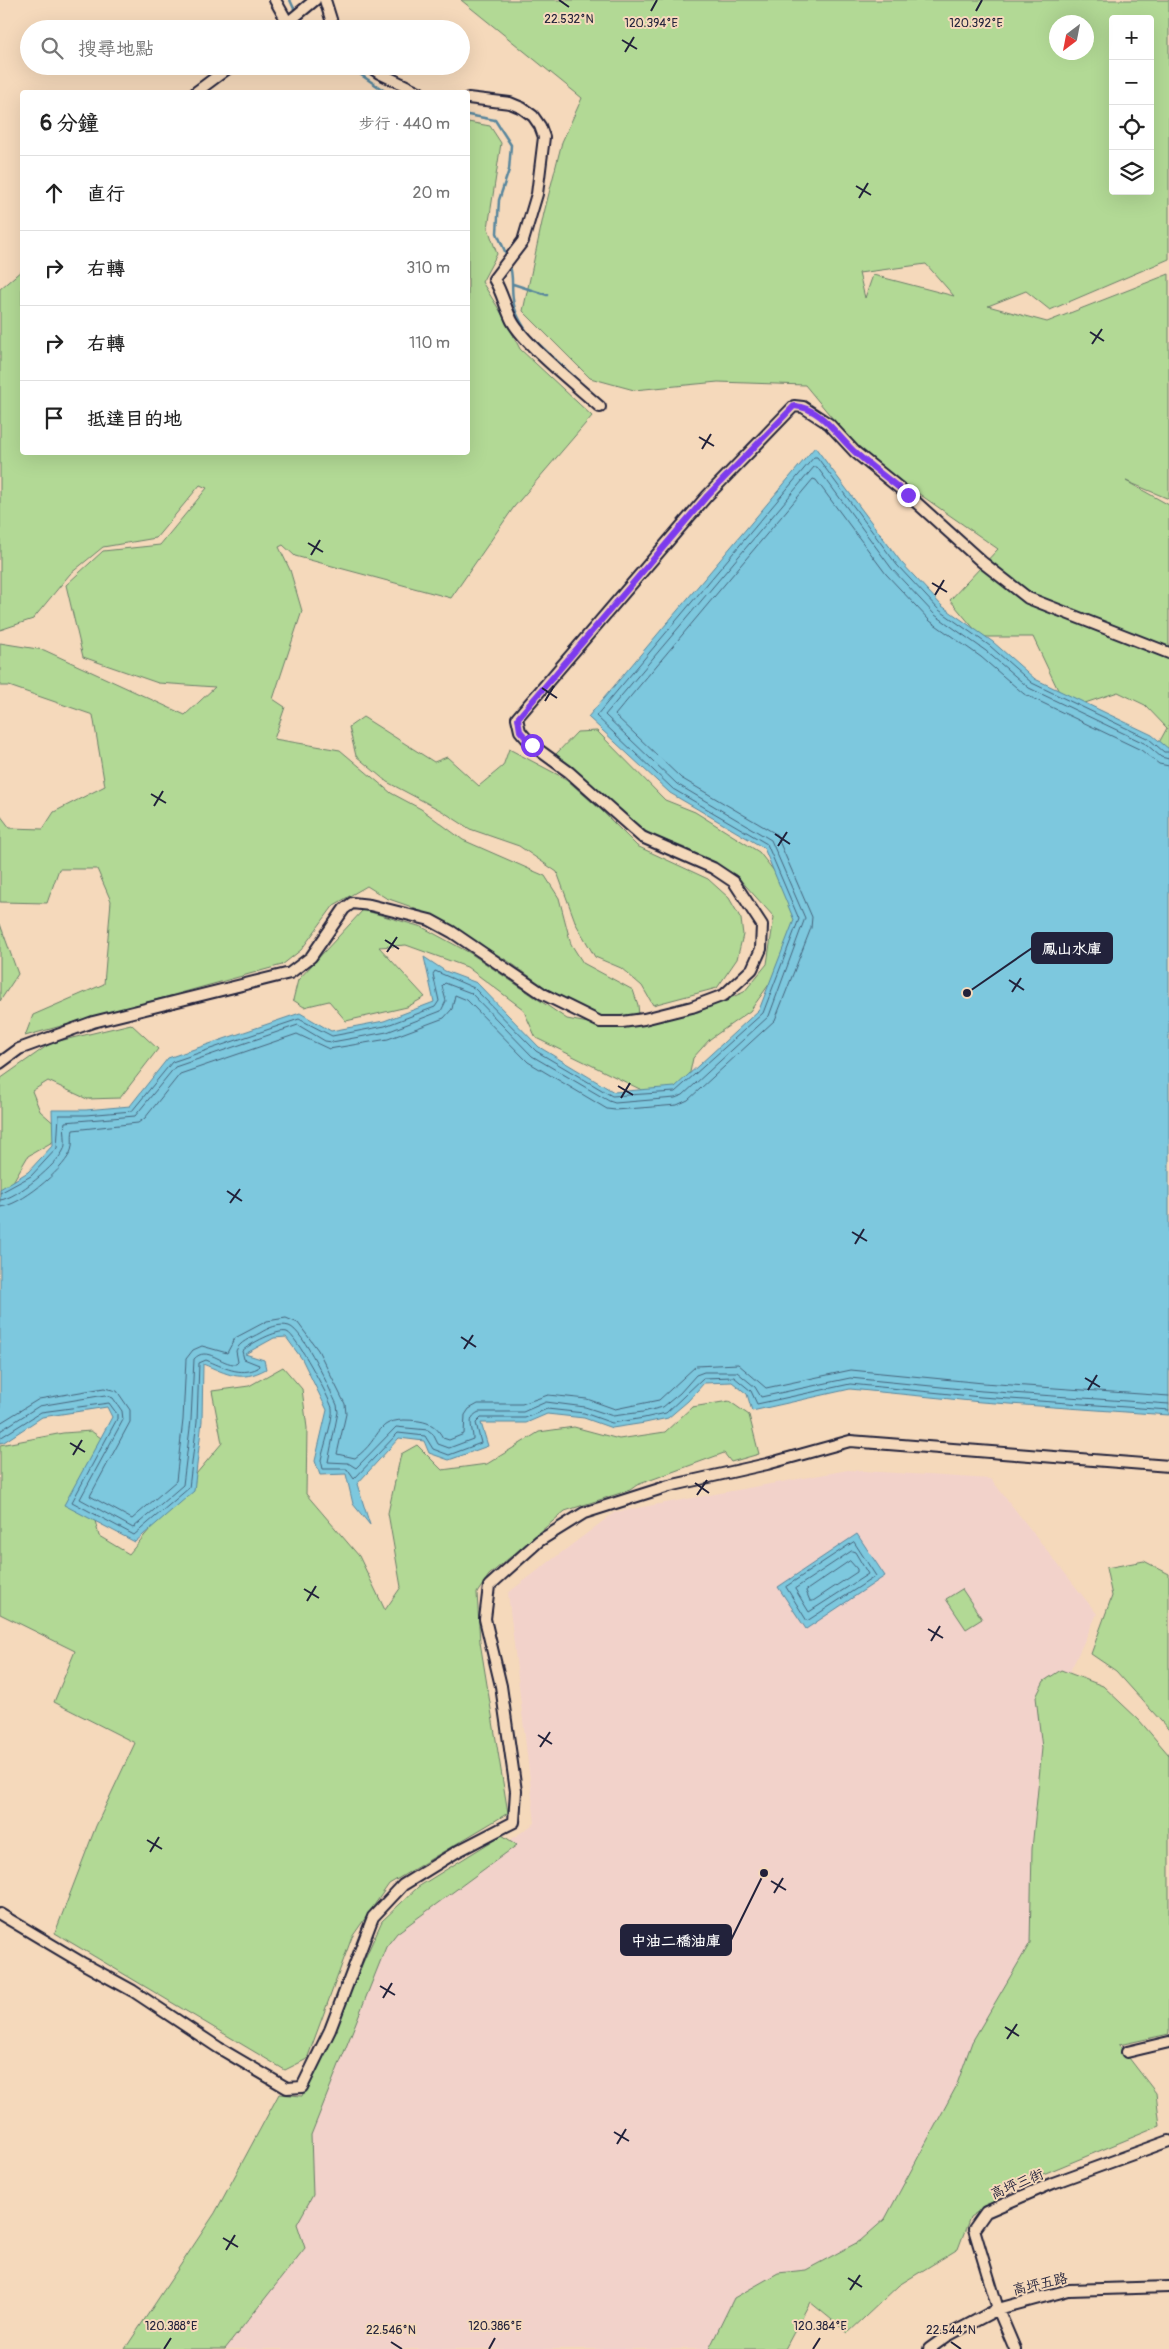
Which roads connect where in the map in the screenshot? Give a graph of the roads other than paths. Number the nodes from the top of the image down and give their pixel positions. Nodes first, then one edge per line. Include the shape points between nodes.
1 (275, 0) edge
2 (325, 0) edge
3 (314, 1) edge
4 (285, 20) edge
5 (292, 20) edge
6 (331, 20) edge
7 (219, 75) edge
8 (382, 75) edge
9 (199, 90) edge
10 (415, 90) edge
11 (470, 98) edge
12 (600, 407) dead end
13 (1169, 653) edge
14 (0, 1063) edge
15 (1169, 1466) edge
16 (0, 1914) edge
17 (1169, 2042) edge
18 (1127, 2052) dead end
19 (1169, 2141) edge
20 (1169, 2287) edge
21 (998, 2309) junction
22 (929, 2349) edge
23 (1015, 2349) edge

1 - 4 street
2 - 6 street
3 - 5 street
7 - 9 street
8 - 10 street
11 - 12 street via 510,103 533,116 540,126 544,146 531,217 523,242 494,278 512,321 535,347
13 - 14 street via 1028,598 855,452 829,424 803,407 794,406 707,496 518,718 520,731 532,745 569,772 642,837 713,868 734,882 746,898 762,925 761,949 752,969 724,995 655,1016 600,1022 543,994 430,920 352,903 344,908 312,957 290,973 93,1022 20,1049
15 - 16 street via 850,1441 669,1486 584,1513 538,1541 489,1586 485,1619 501,1686 516,1792 514,1822 403,1885 373,1917 330,2030 302,2086 287,2088 133,1991
17 - 18 street
19 - 21 street, 高坪三街 via 1053,2183 986,2212 974,2229
20 - 21 street, 高坪五路 via 1069,2290
21 - 22 street, 高坪五路
21 - 23 street, 高坪三街

